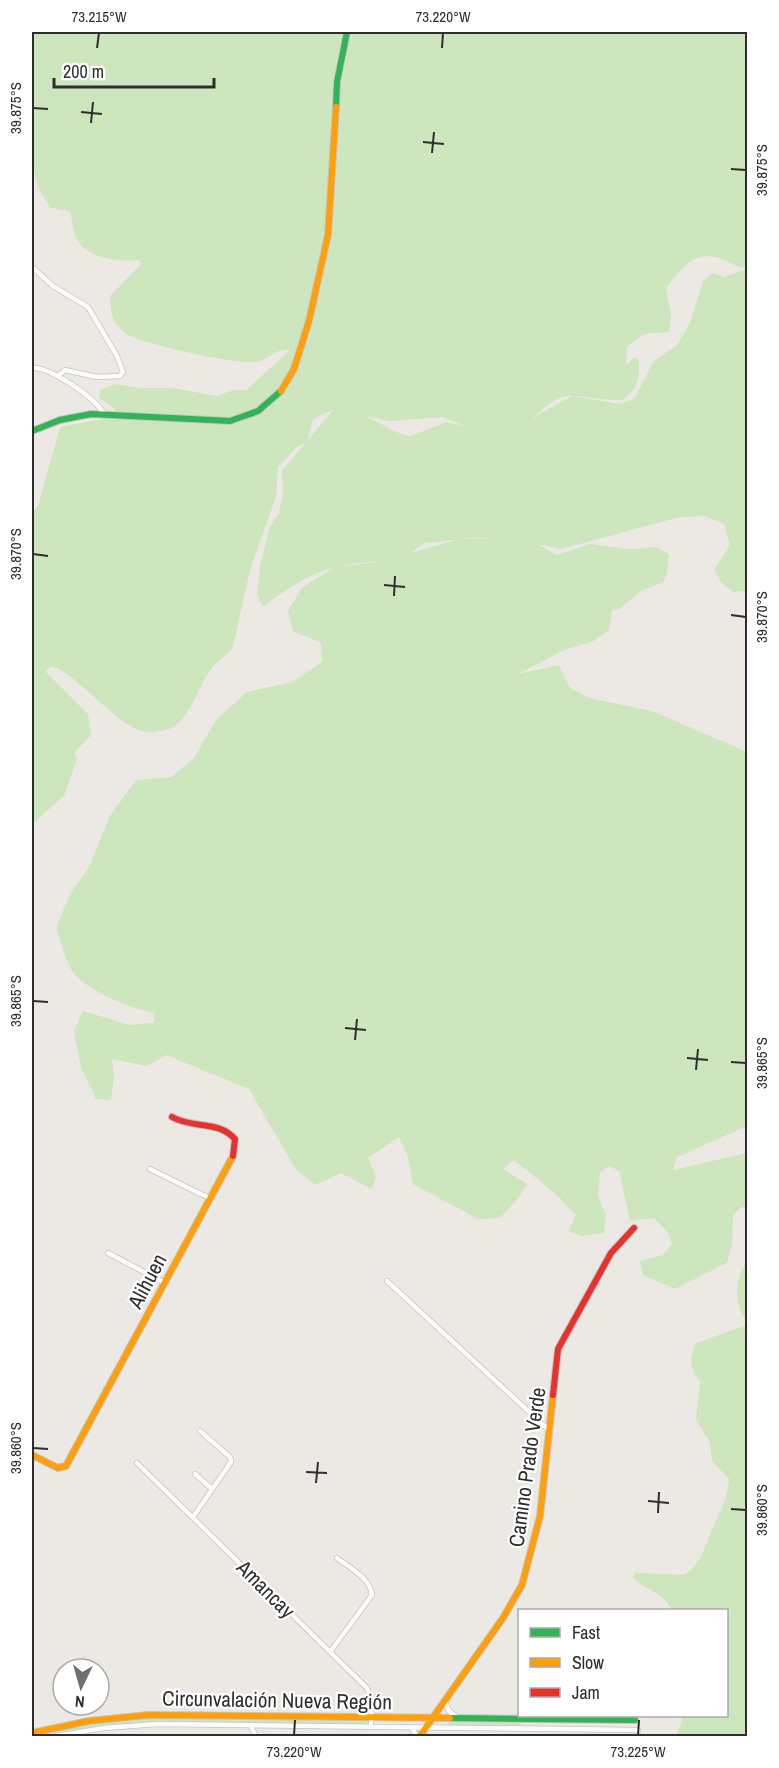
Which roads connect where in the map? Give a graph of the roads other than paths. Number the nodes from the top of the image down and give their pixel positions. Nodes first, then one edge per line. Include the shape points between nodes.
1 (347, 32) edge
2 (32, 267) edge
3 (32, 368) edge
4 (58, 376) junction
5 (104, 414) junction
6 (32, 431) edge
7 (172, 1117) dead end
8 (150, 1169) dead end
9 (209, 1198) junction
10 (634, 1228) dead end
11 (108, 1253) dead end
12 (387, 1281) dead end
13 (165, 1284) junction
14 (200, 1431) dead end
15 (550, 1431) junction
16 (32, 1455) edge
17 (137, 1463) dead end
18 (195, 1474) dead end
19 (212, 1489) junction
20 (193, 1517) junction
21 (337, 1558) dead end
22 (330, 1652) junction
23 (445, 1702) junction
24 (371, 1717) junction
25 (433, 1718) junction
26 (460, 1718) junction
27 (525, 1719) junction
28 (635, 1720) dead end
29 (250, 1725) junction
30 (371, 1726) junction
31 (412, 1727) junction
32 (426, 1728) junction
33 (524, 1729) junction
34 (638, 1730) dead end
35 (32, 1734) edge
36 (56, 1737) edge
37 (256, 1737) edge
38 (418, 1737) edge

1 - 5 street via 337,82 328,235 309,321 287,384 265,406 230,421
2 - 4 street via 53,286 88,307 123,372 120,376 97,377 65,370
3 - 4 street via 39,367
4 - 5 street
5 - 6 street via 69,417
7 - 9 street, Alihuen via 190,1126 220,1127 235,1139 235,1152
8 - 9 street
9 - 13 street, Alihuen
10 - 15 street, Camino Prado Verde via 611,1253 558,1349
11 - 13 street
12 - 15 street
13 - 16 street, Alihuen via 66,1466 58,1468
14 - 19 street via 230,1457 231,1462
15 - 23 street, Camino Prado Verde via 540,1516 522,1585
17 - 20 street, Amancay
18 - 19 street
19 - 20 street
20 - 22 street, Amancay
21 - 22 street via 364,1580 372,1595
22 - 24 street, Amancay via 369,1690
23 - 25 street, Camino Prado Verde
23 - 26 street via 453,1716
24 - 25 street, Circunvalación Nueva Región
24 - 30 street, Amancay
24 - 35 street, Circunvalación Nueva Región via 138,1716 89,1721
25 - 26 street, Circunvalación Nueva Región
25 - 32 street, Camino Prado Verde
26 - 27 street, Circunvalación Nueva Región
27 - 28 street, Circunvalación Nueva Región
27 - 33 street
29 - 30 street, Circunvalación Nueva Región
29 - 36 street, Circunvalación Nueva Región via 140,1725
29 - 37 street
30 - 31 street, Circunvalación Nueva Región
31 - 32 street, Circunvalación Nueva Región
31 - 38 street
32 - 33 street, Circunvalación Nueva Región
32 - 38 street, Camino Prado Verde
33 - 34 street, Circunvalación Nueva Región

